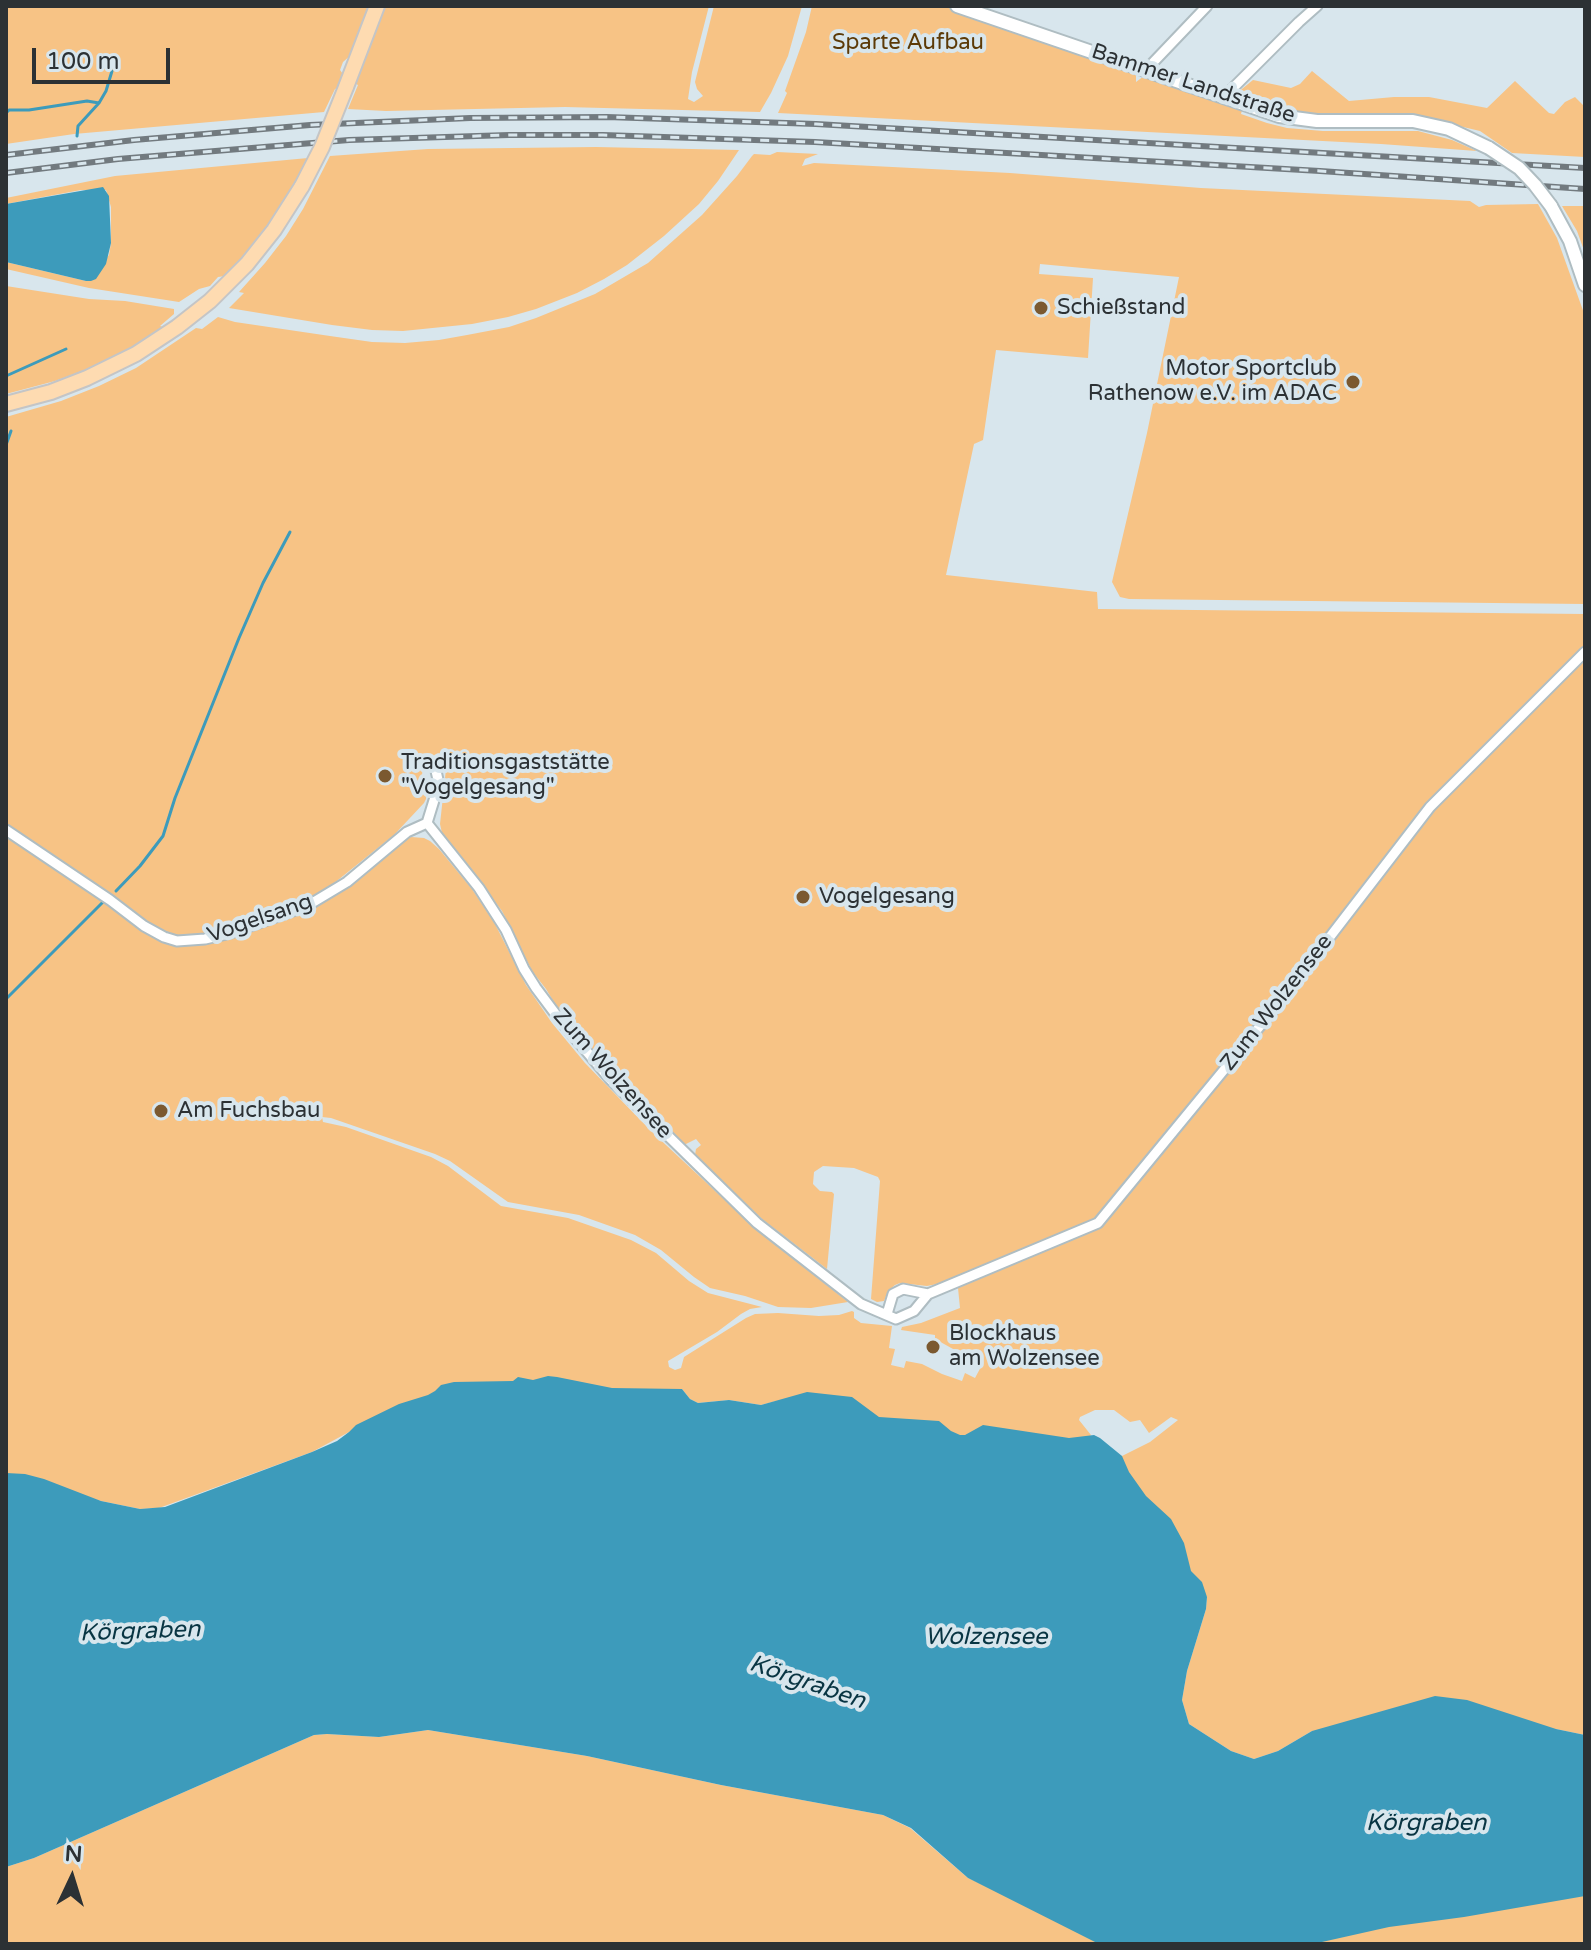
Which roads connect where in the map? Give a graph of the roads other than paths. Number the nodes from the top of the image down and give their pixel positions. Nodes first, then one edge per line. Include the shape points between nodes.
1 (377, 6) edge
2 (957, 6) edge
3 (1207, 6) edge
4 (1317, 6) edge
5 (1145, 71) junction
6 (1223, 98) junction
7 (1585, 285) edge
8 (6, 404) edge
9 (1585, 652) edge
10 (436, 771) dead end
11 (427, 823) junction
12 (6, 830) edge
13 (928, 1294) junction
14 (887, 1314) junction

1 - 8 main road, bridge via 302,186 261,247 220,292 136,354 51,392
2 - 5 main road, Bammer Landstraße
3 - 5 street
4 - 6 street
5 - 6 main road, Bammer Landstraße
6 - 7 main road, Bammer Landstraße, bridge via 1300,120 1413,121 1449,129 1489,148 1519,168 1551,206
9 - 13 street, Zum Wolzensee via 1430,807 1279,1003 1098,1223
10 - 11 street via 439,784
11 - 12 street, Vogelsang via 307,906 231,933 177,941 144,926
11 - 14 street, Zum Wolzensee via 479,888 536,988 610,1079 757,1223 861,1304
13 - 14 street, Zum Wolzensee via 914,1311 896,1319
13 - 14 street, Zum Wolzensee via 903,1289 893,1294

